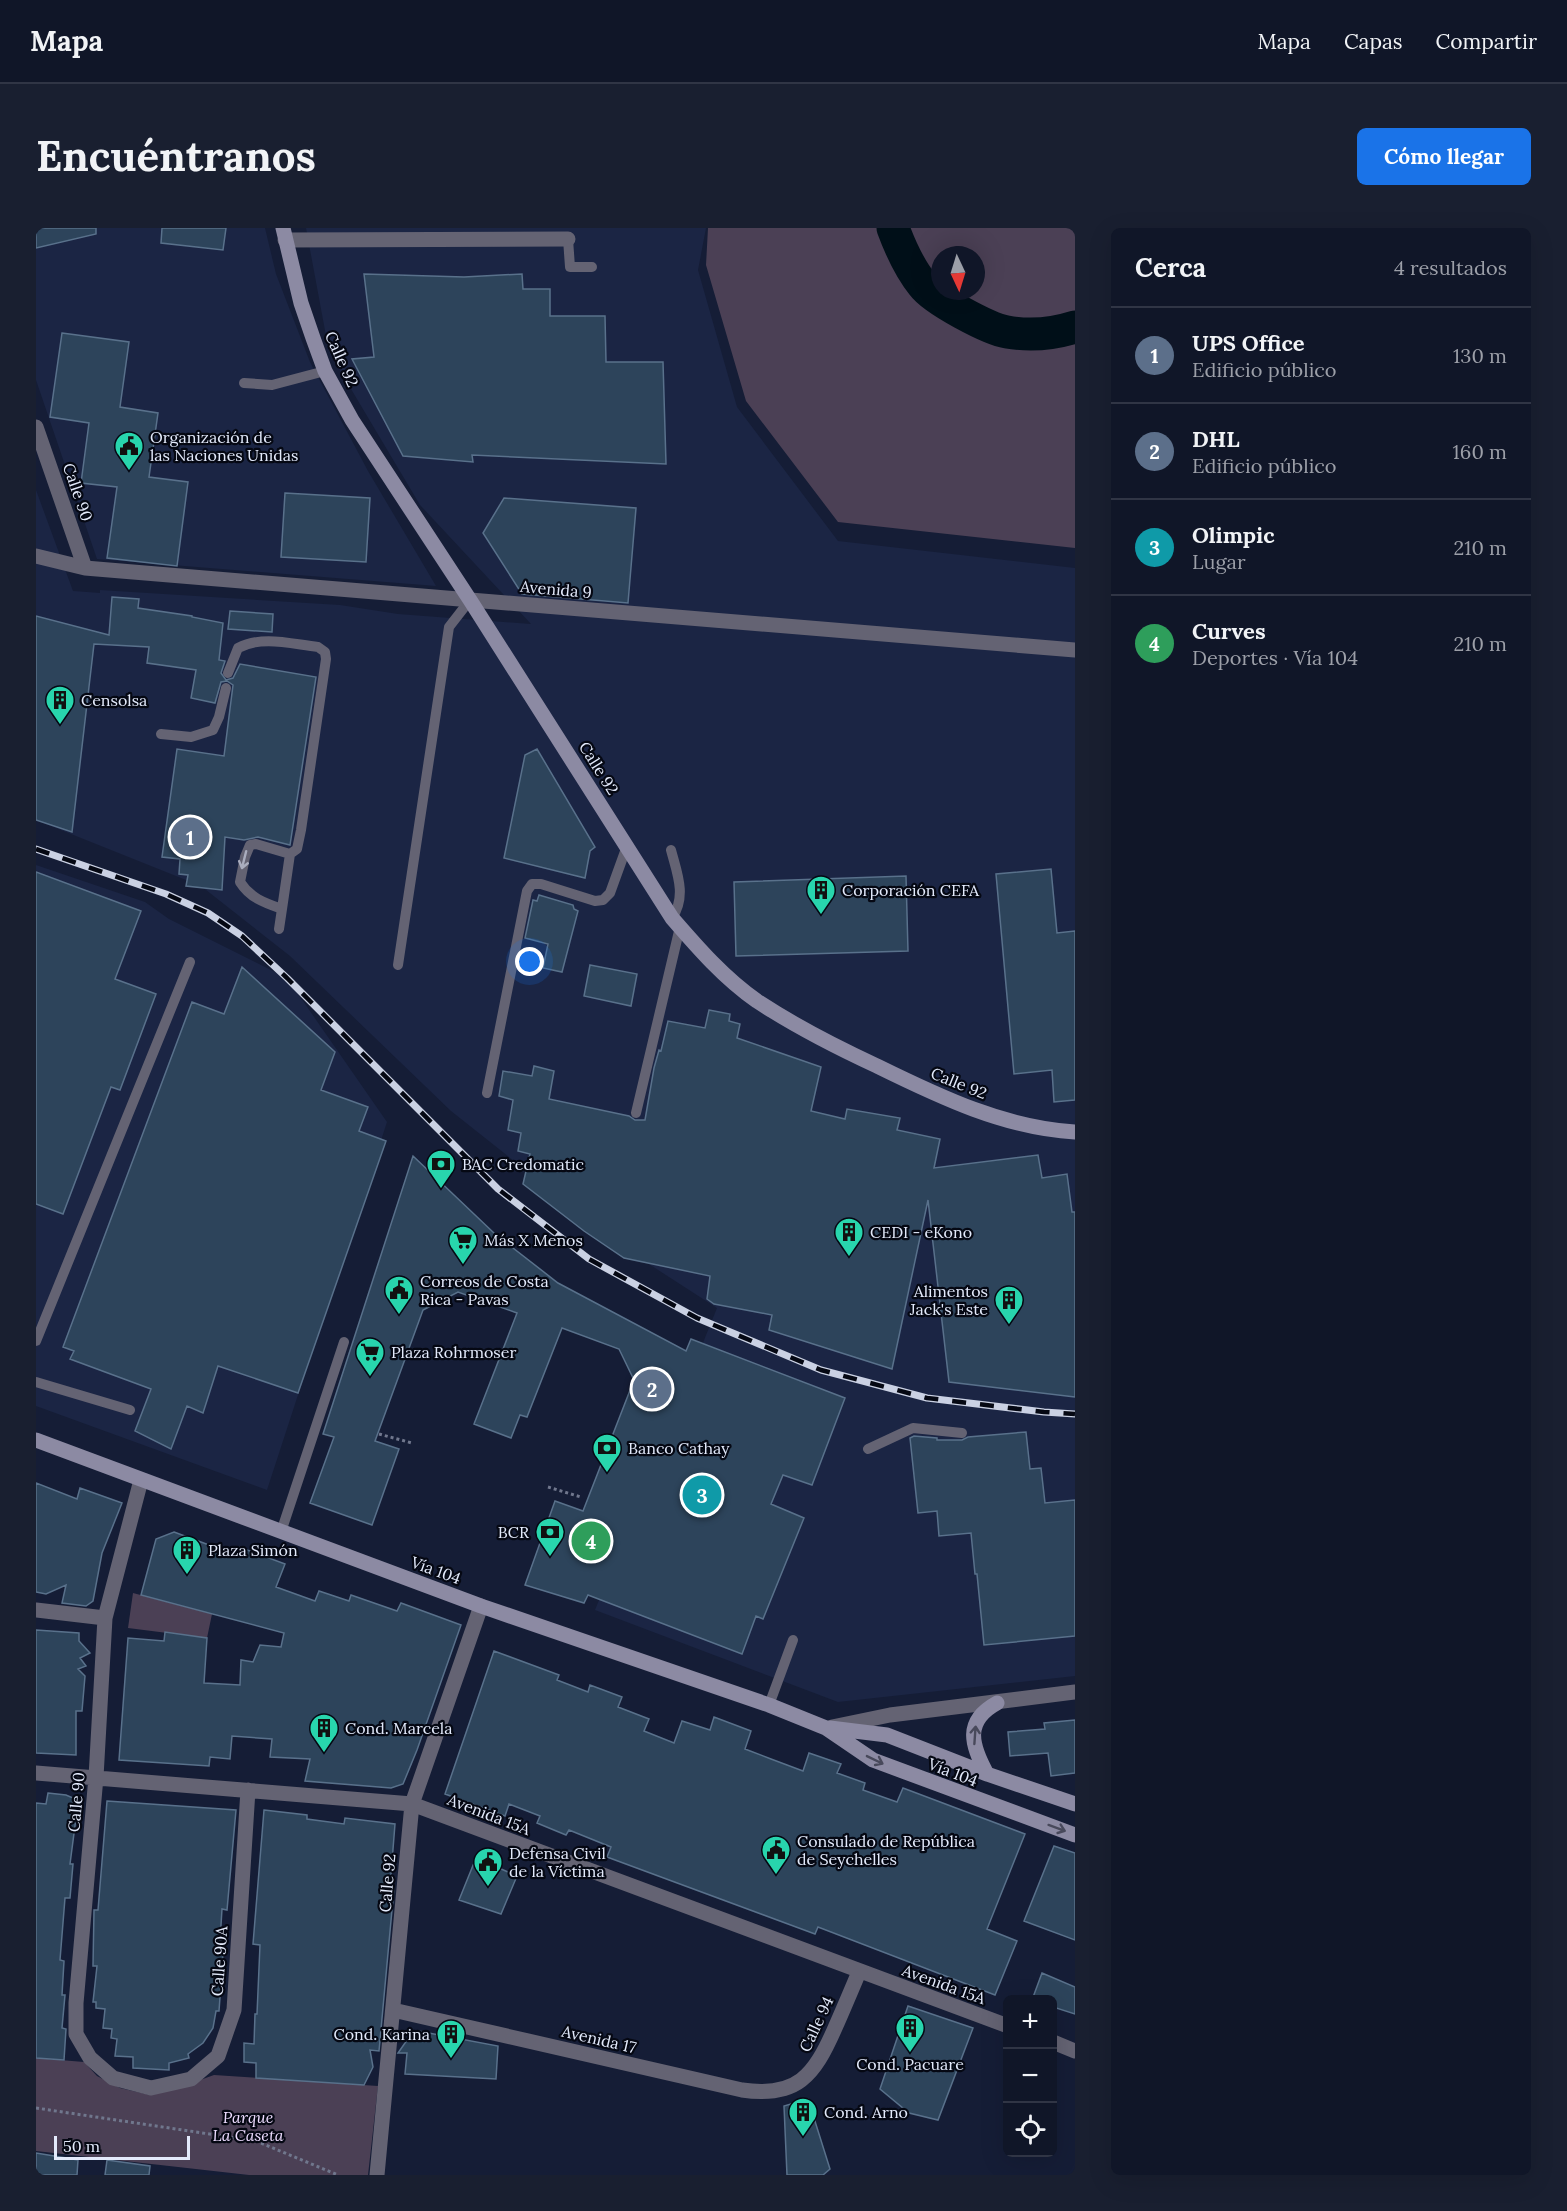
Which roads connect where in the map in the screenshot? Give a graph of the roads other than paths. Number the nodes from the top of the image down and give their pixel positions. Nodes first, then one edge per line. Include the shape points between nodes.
1 (348, 233) edge
2 (284, 234) edge
3 (568, 239) joint
4 (592, 267) dead end
5 (325, 371) junction
6 (244, 383) dead end
7 (36, 427) edge
8 (36, 556) edge
9 (85, 568) junction
10 (471, 600) junction
11 (1075, 650) edge
12 (228, 674) dead end
13 (226, 688) dead end
14 (161, 734) dead end
15 (627, 846) junction
16 (671, 850) dead end
17 (290, 854) junction
18 (282, 909) junction
19 (676, 922) junction
20 (279, 929) dead end
21 (190, 962) dead end
22 (398, 965) dead end
23 (487, 1093) dead end
24 (636, 1113) dead end
25 (1075, 1132) edge
26 (36, 1341) edge
27 (344, 1342) dead end
28 (36, 1382) edge
29 (130, 1410) dead end
30 (962, 1433) dead end
31 (36, 1440) edge
32 (868, 1449) dead end
33 (141, 1480) junction
34 (280, 1532) junction
35 (481, 1606) junction
36 (36, 1610) edge
37 (105, 1618) junction
38 (793, 1640) dead end
39 (1075, 1692) edge
40 (997, 1703) junction
41 (769, 1705) junction
42 (826, 1728) junction
43 (36, 1773) edge
44 (987, 1774) junction
45 (96, 1777) junction
46 (248, 1790) junction
47 (412, 1804) junction
48 (1075, 1804) edge
49 (1075, 1835) edge
50 (859, 1972) junction
51 (393, 2010) junction
52 (1003, 2024) edge
53 (1057, 2044) edge
54 (1075, 2051) edge
55 (797, 2084) joint
56 (151, 2088) joint
57 (377, 2175) edge

1 - 2 street
1 - 3 street
2 - 5 main road, Calle 92 via 301,303
3 - 4 lane via 570,267
5 - 6 lane via 272,385
5 - 10 main road, Calle 92 via 352,420
7 - 9 street, Calle 90
8 - 9 street, Avenida 9
9 - 10 street, Avenida 9
10 - 11 street, Avenida 9
10 - 15 main road, Calle 92
10 - 22 lane via 449,627
12 - 17 lane via 238,648 263,640 318,647 325,652 301,830 297,849
13 - 14 lane via 213,730 191,737
15 - 19 main road, Calle 92
15 - 23 lane via 610,893 603,900 541,884 532,884 527,891
16 - 19 lane via 680,883
17 - 18 lane
17 -> 18 lane via 250,845 240,882 265,903
18 - 20 lane
19 - 24 lane
19 - 25 main road, Calle 92 via 730,979 756,1000 811,1033 931,1092 1005,1120
21 - 26 lane
27 - 34 lane
28 - 29 lane
30 - 32 lane via 913,1428
31 - 33 main road, Vía 104
33 - 34 main road, Vía 104
33 - 37 street, Calle 90
34 - 35 main road, Vía 104
35 - 41 main road, Vía 104
35 - 47 street, Calle 92
36 - 37 street
37 - 45 street, Calle 90
38 - 41 lane
39 - 40 street
40 - 42 street via 890,1715
44 -> 40 main road via 975,1747 974,1733 977,1719
41 - 42 main road, Vía 104
42 - 44 main road, Vía 104 via 887,1735
42 -> 49 main road, Vía 104 via 873,1760
43 - 45 street, Avenida 15A
44 - 48 main road, Vía 104
45 - 46 street, Avenida 15A
45 - 56 street, Calle 90 via 76,2034 90,2058 113,2078
46 - 47 street, Avenida 15A
46 - 56 street, Calle 90A via 234,2010 218,2056 191,2079
47 - 50 street, Avenida 15A
47 - 51 street, Calle 92
50 - 52 street, Avenida 15A
50 - 55 street, Calle 94 via 823,2055
51 - 55 street, Avenida 17 via 742,2090 776,2091
51 - 57 street, Calle 92
53 - 54 street

